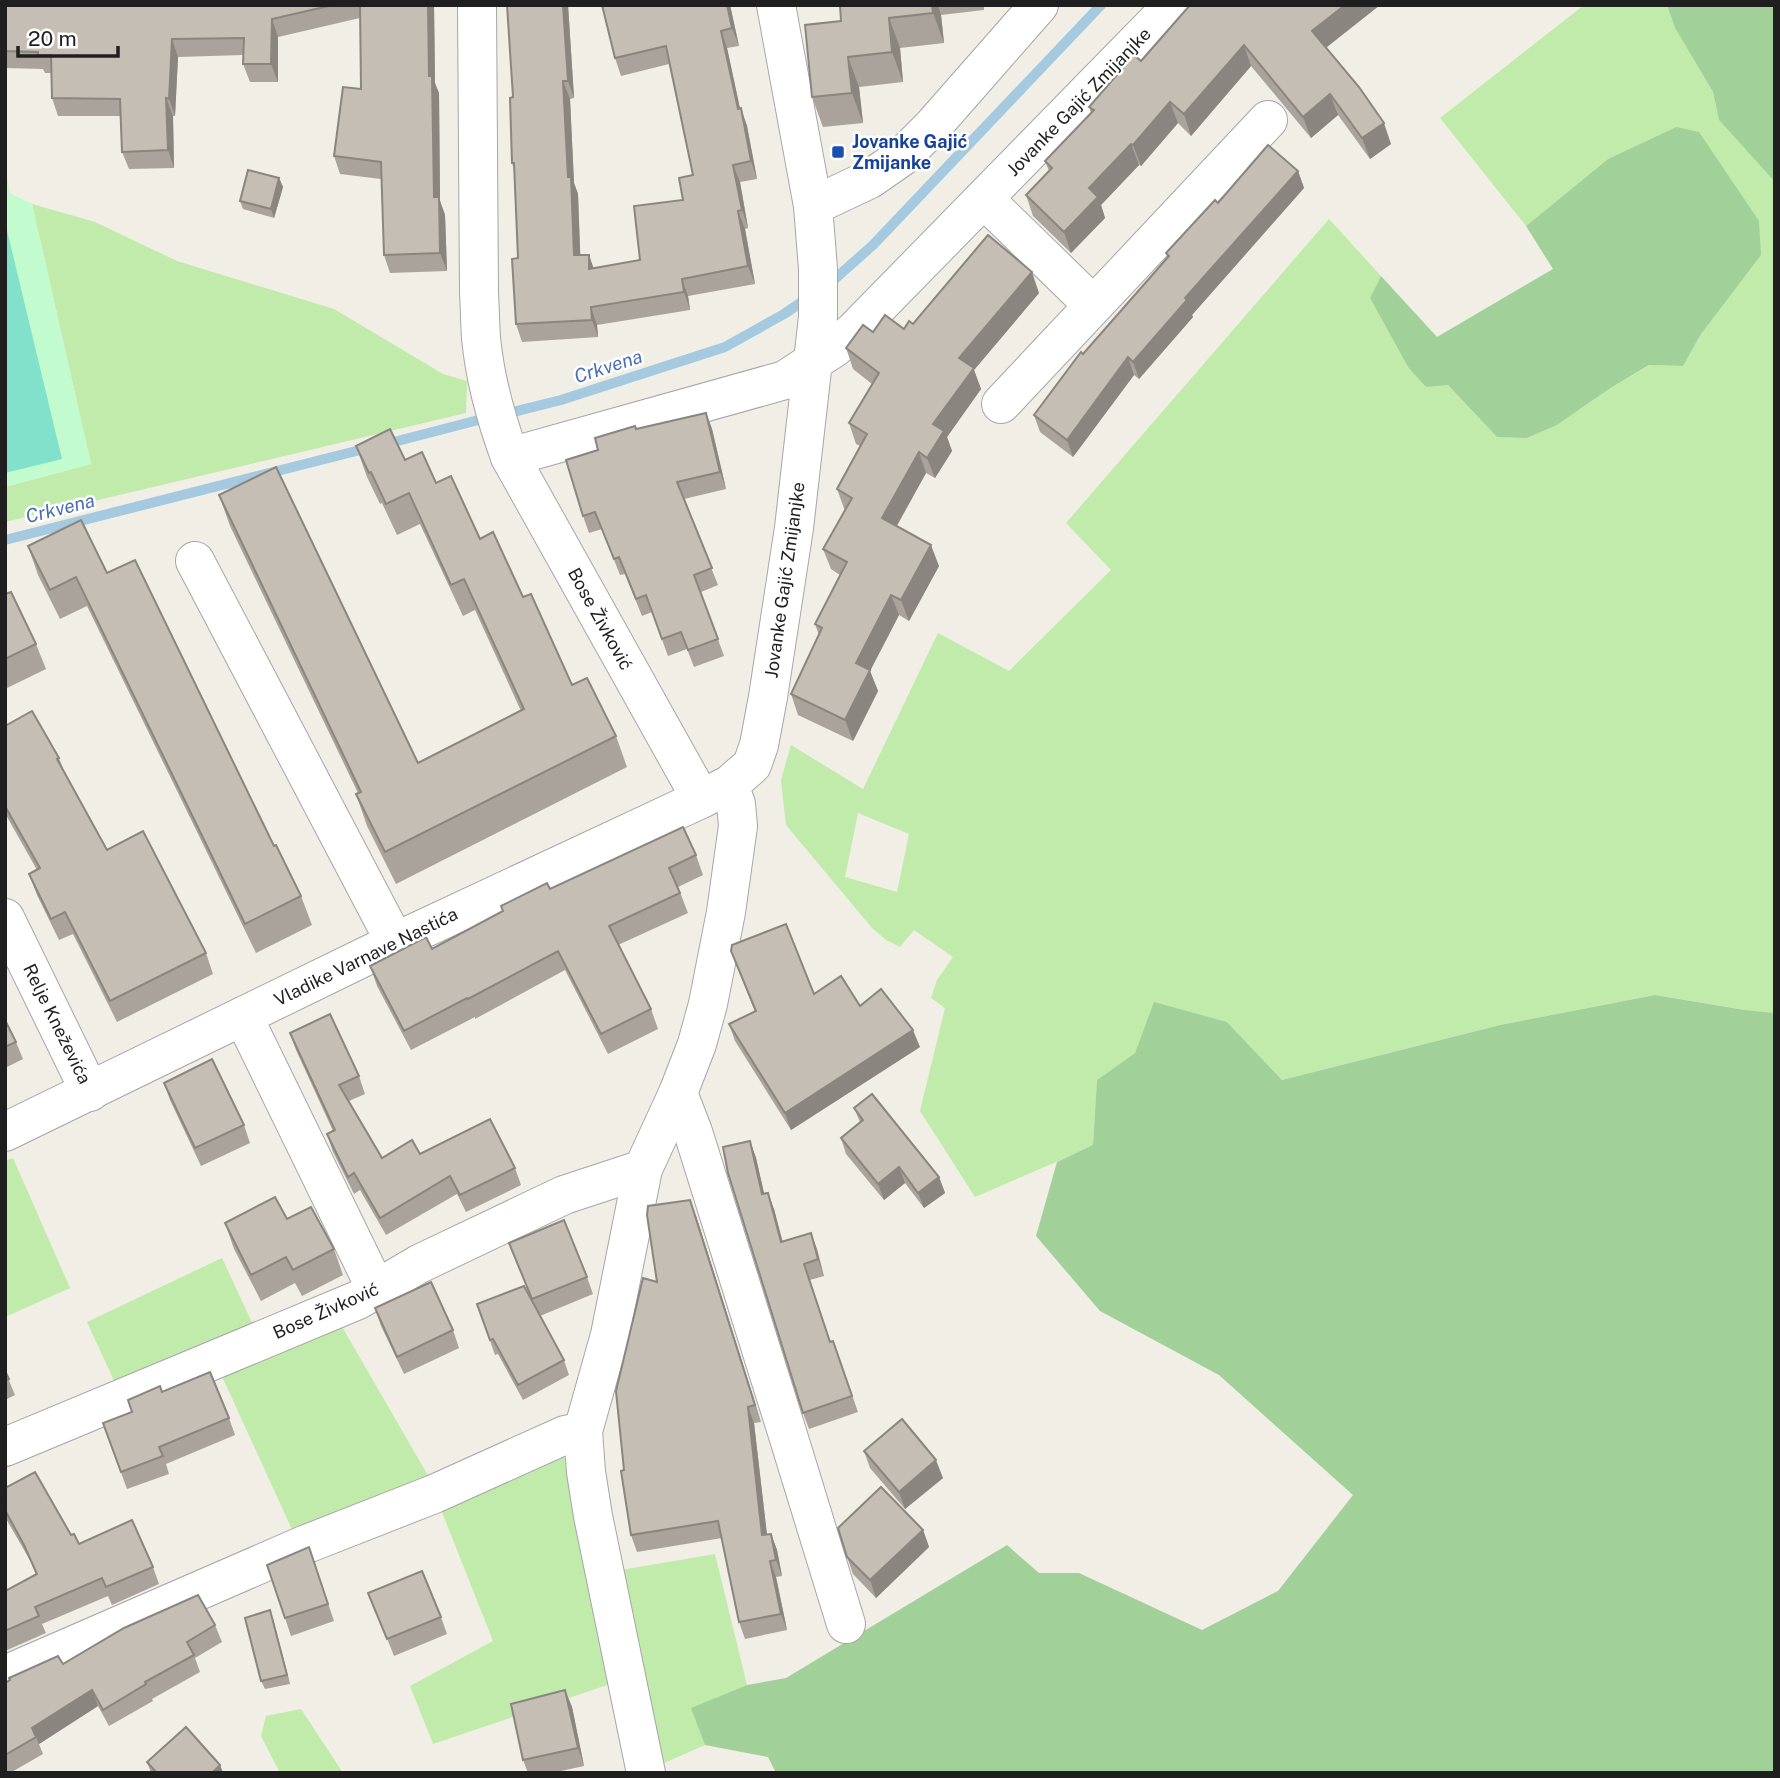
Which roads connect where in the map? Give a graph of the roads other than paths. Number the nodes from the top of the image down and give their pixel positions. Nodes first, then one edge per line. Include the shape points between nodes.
1 (477, 5) edge
2 (776, 5) edge
3 (1039, 5) edge
4 (1173, 5) edge
5 (1268, 120) dead end
6 (984, 199) junction
7 (813, 206) junction
8 (1093, 305) junction
9 (813, 362) junction
10 (1001, 404) dead end
11 (506, 447) junction
12 (195, 561) dead end
13 (715, 792) junction
14 (5, 918) edge
15 (395, 942) junction
16 (243, 1016) junction
17 (90, 1092) junction
18 (678, 1093) junction
19 (5, 1132) edge
20 (643, 1169) junction
21 (376, 1289) junction
22 (583, 1431) junction
23 (5, 1447) edge
24 (846, 1624) dead end
25 (5, 1675) edge
26 (646, 1773) edge

1 - 11 street, Bose Živković via 481,338
2 - 7 street, Jovanke Gajić Zmijanjke
3 - 7 street via 903,156 870,179
4 - 6 street, Jovanke Gajić Zmijanjke
5 - 8 street
6 - 8 street
6 - 9 street, Jovanke Gajić Zmijanjke via 854,331
7 - 9 street, Jovanke Gajić Zmijanjke via 818,269
8 - 10 street
9 - 11 street via 785,380
9 - 13 street, Jovanke Gajić Zmijanjke via 794,528 756,756 752,765
11 - 13 street, Bose Živković
12 - 15 street
13 - 15 street, Vladike Varnave Nastića
13 - 18 street, Bose Živković via 736,804 738,826 708,1004
14 - 17 street, Relje Kneževića
15 - 16 street, Vladike Varnave Nastića
16 - 17 street, Vladike Varnave Nastića
16 - 21 street
17 - 19 street, Vladike Varnave Nastića
18 - 20 street, Bose Živković
18 - 24 street
20 - 21 street, Bose Živković via 564,1195
20 - 22 street, Bose Živković via 610,1335
21 - 23 street, Bose Živković
22 - 25 street
22 - 26 street, Bose Živković via 593,1516

